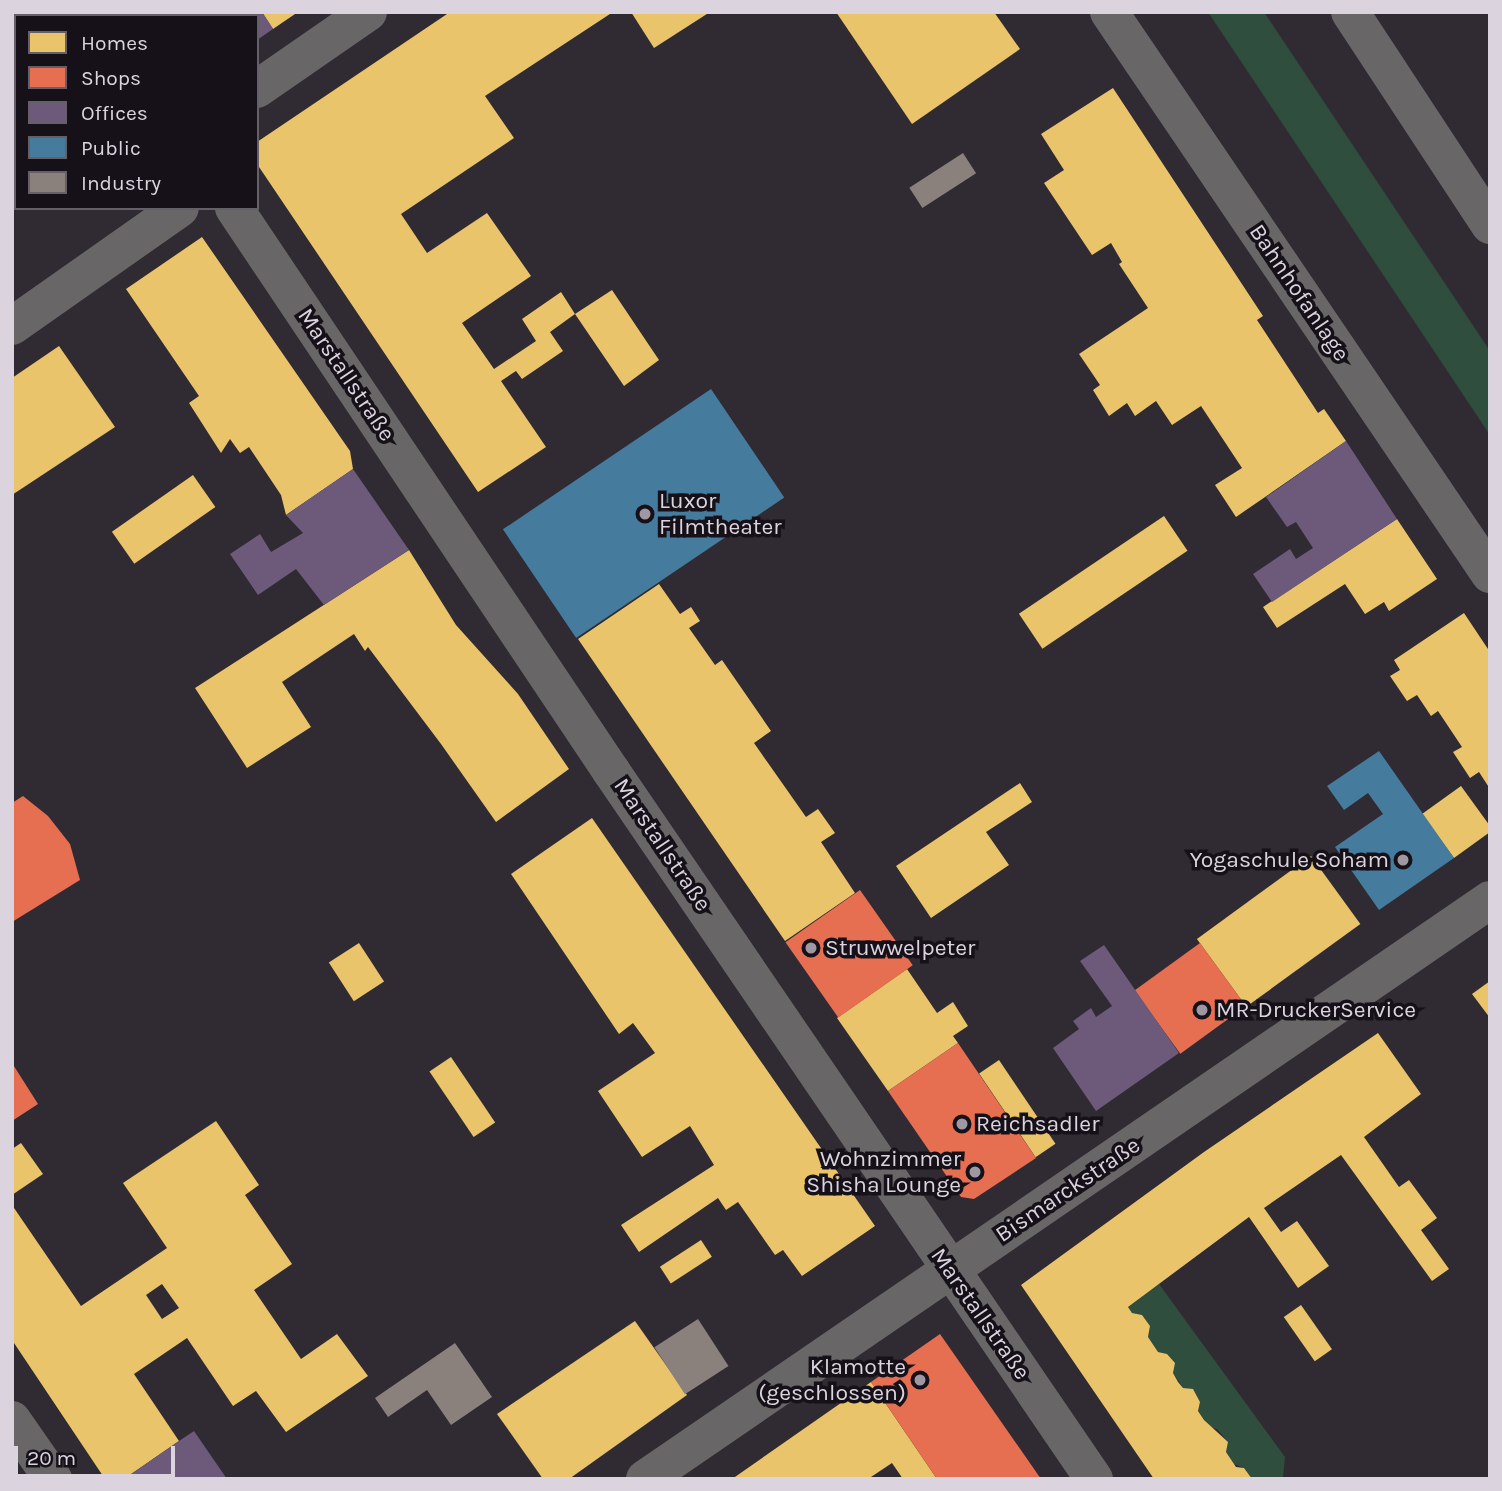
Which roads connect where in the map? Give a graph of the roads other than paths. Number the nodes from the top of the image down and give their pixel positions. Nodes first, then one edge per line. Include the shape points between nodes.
1 (368, 12) edge
2 (1109, 12) edge
3 (1350, 12) edge
4 (259, 88) edge
5 (177, 210) edge
6 (235, 210) edge
7 (1490, 225) edge
8 (12, 326) edge
9 (1490, 574) edge
10 (1490, 900) edge
11 (951, 1270) junction
12 (12, 1420) edge
13 (52, 1479) edge
14 (645, 1479) edge
15 (1094, 1479) edge

1 - 4 street
2 - 9 street, Bahnhofanlage
3 - 7 street
5 - 8 street
6 - 11 street, Marstallstraße
10 - 11 street, Bismarckstraße
11 - 14 street, Bismarckstraße
11 - 15 street, Marstallstraße
12 - 13 street

